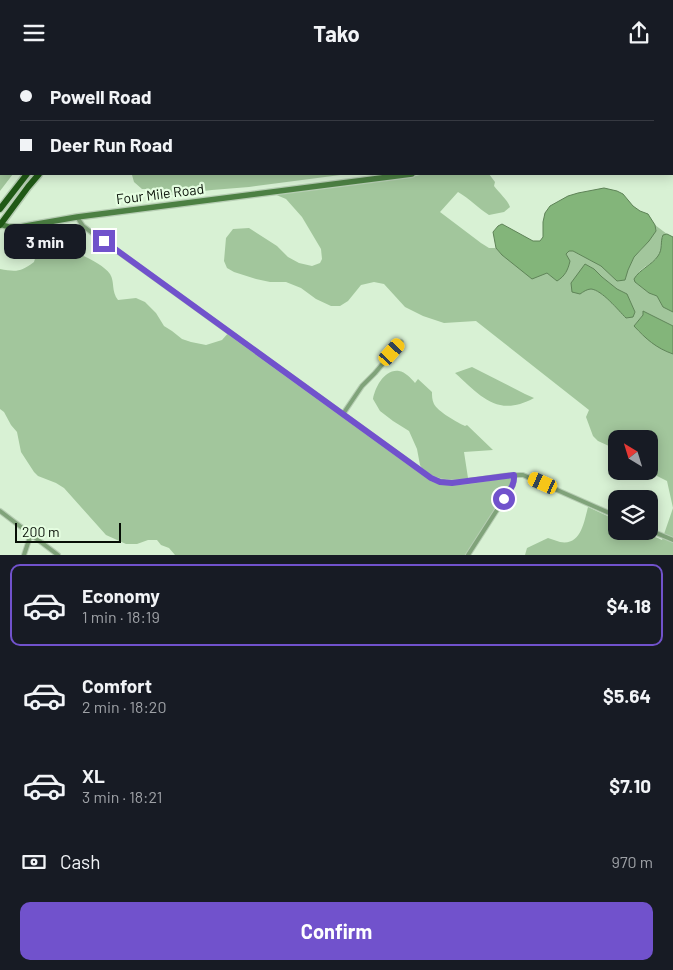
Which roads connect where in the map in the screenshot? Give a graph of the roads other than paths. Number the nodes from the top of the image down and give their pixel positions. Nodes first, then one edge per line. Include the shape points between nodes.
1 (26, 175) edge
2 (38, 175) edge
3 (404, 175) edge
4 (0, 209) edge
5 (77, 217) junction
6 (0, 225) edge
7 (401, 342) dead end
8 (342, 414) junction
9 (514, 475) junction
10 (0, 511) edge
11 (608, 512) edge
12 (31, 534) junction
13 (658, 534) edge
14 (673, 540) edge
15 (24, 555) edge
16 (58, 555) edge
17 (468, 555) edge

1 - 4 highway
2 - 6 highway
3 - 5 main road, Four Mile Road
5 - 6 main road, Four Mile Road via 20,227
5 - 8 street via 91,232
7 - 8 street
8 - 9 street via 435,480 452,483
9 - 11 street via 528,477
9 - 17 street via 513,485
10 - 12 street
12 - 15 street
12 - 16 street
13 - 14 street

